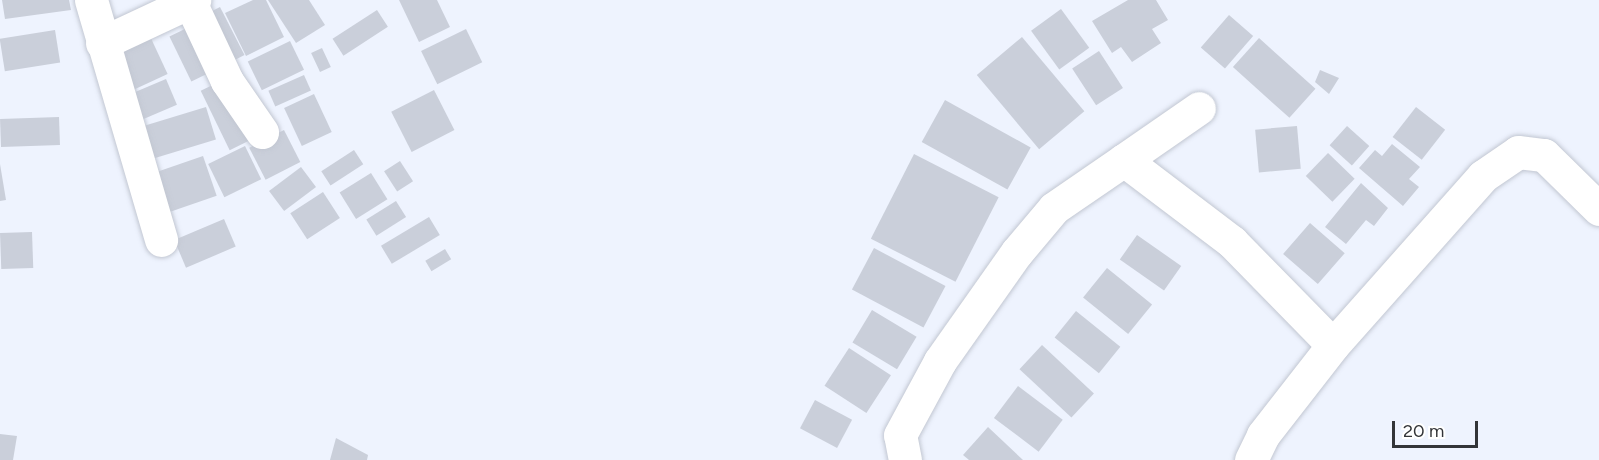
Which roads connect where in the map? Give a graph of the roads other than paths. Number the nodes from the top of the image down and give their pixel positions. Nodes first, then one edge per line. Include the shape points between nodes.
1 (91, 0) edge
2 (192, 1) edge
3 (102, 42) junction
4 (1199, 108) dead end
5 (262, 132) dead end
6 (1124, 160) junction
7 (1599, 209) edge
8 (161, 240) dead end
9 (1333, 345) junction
10 (905, 460) edge
11 (1251, 460) edge

1 - 3 street
2 - 3 street
2 - 5 street via 227,81
3 - 8 street
4 - 6 street
6 - 9 street via 1232,242
6 - 10 street via 1054,208 1017,252 940,361 900,435
7 - 9 street via 1544,155 1518,152 1483,176
9 - 11 street via 1263,435

